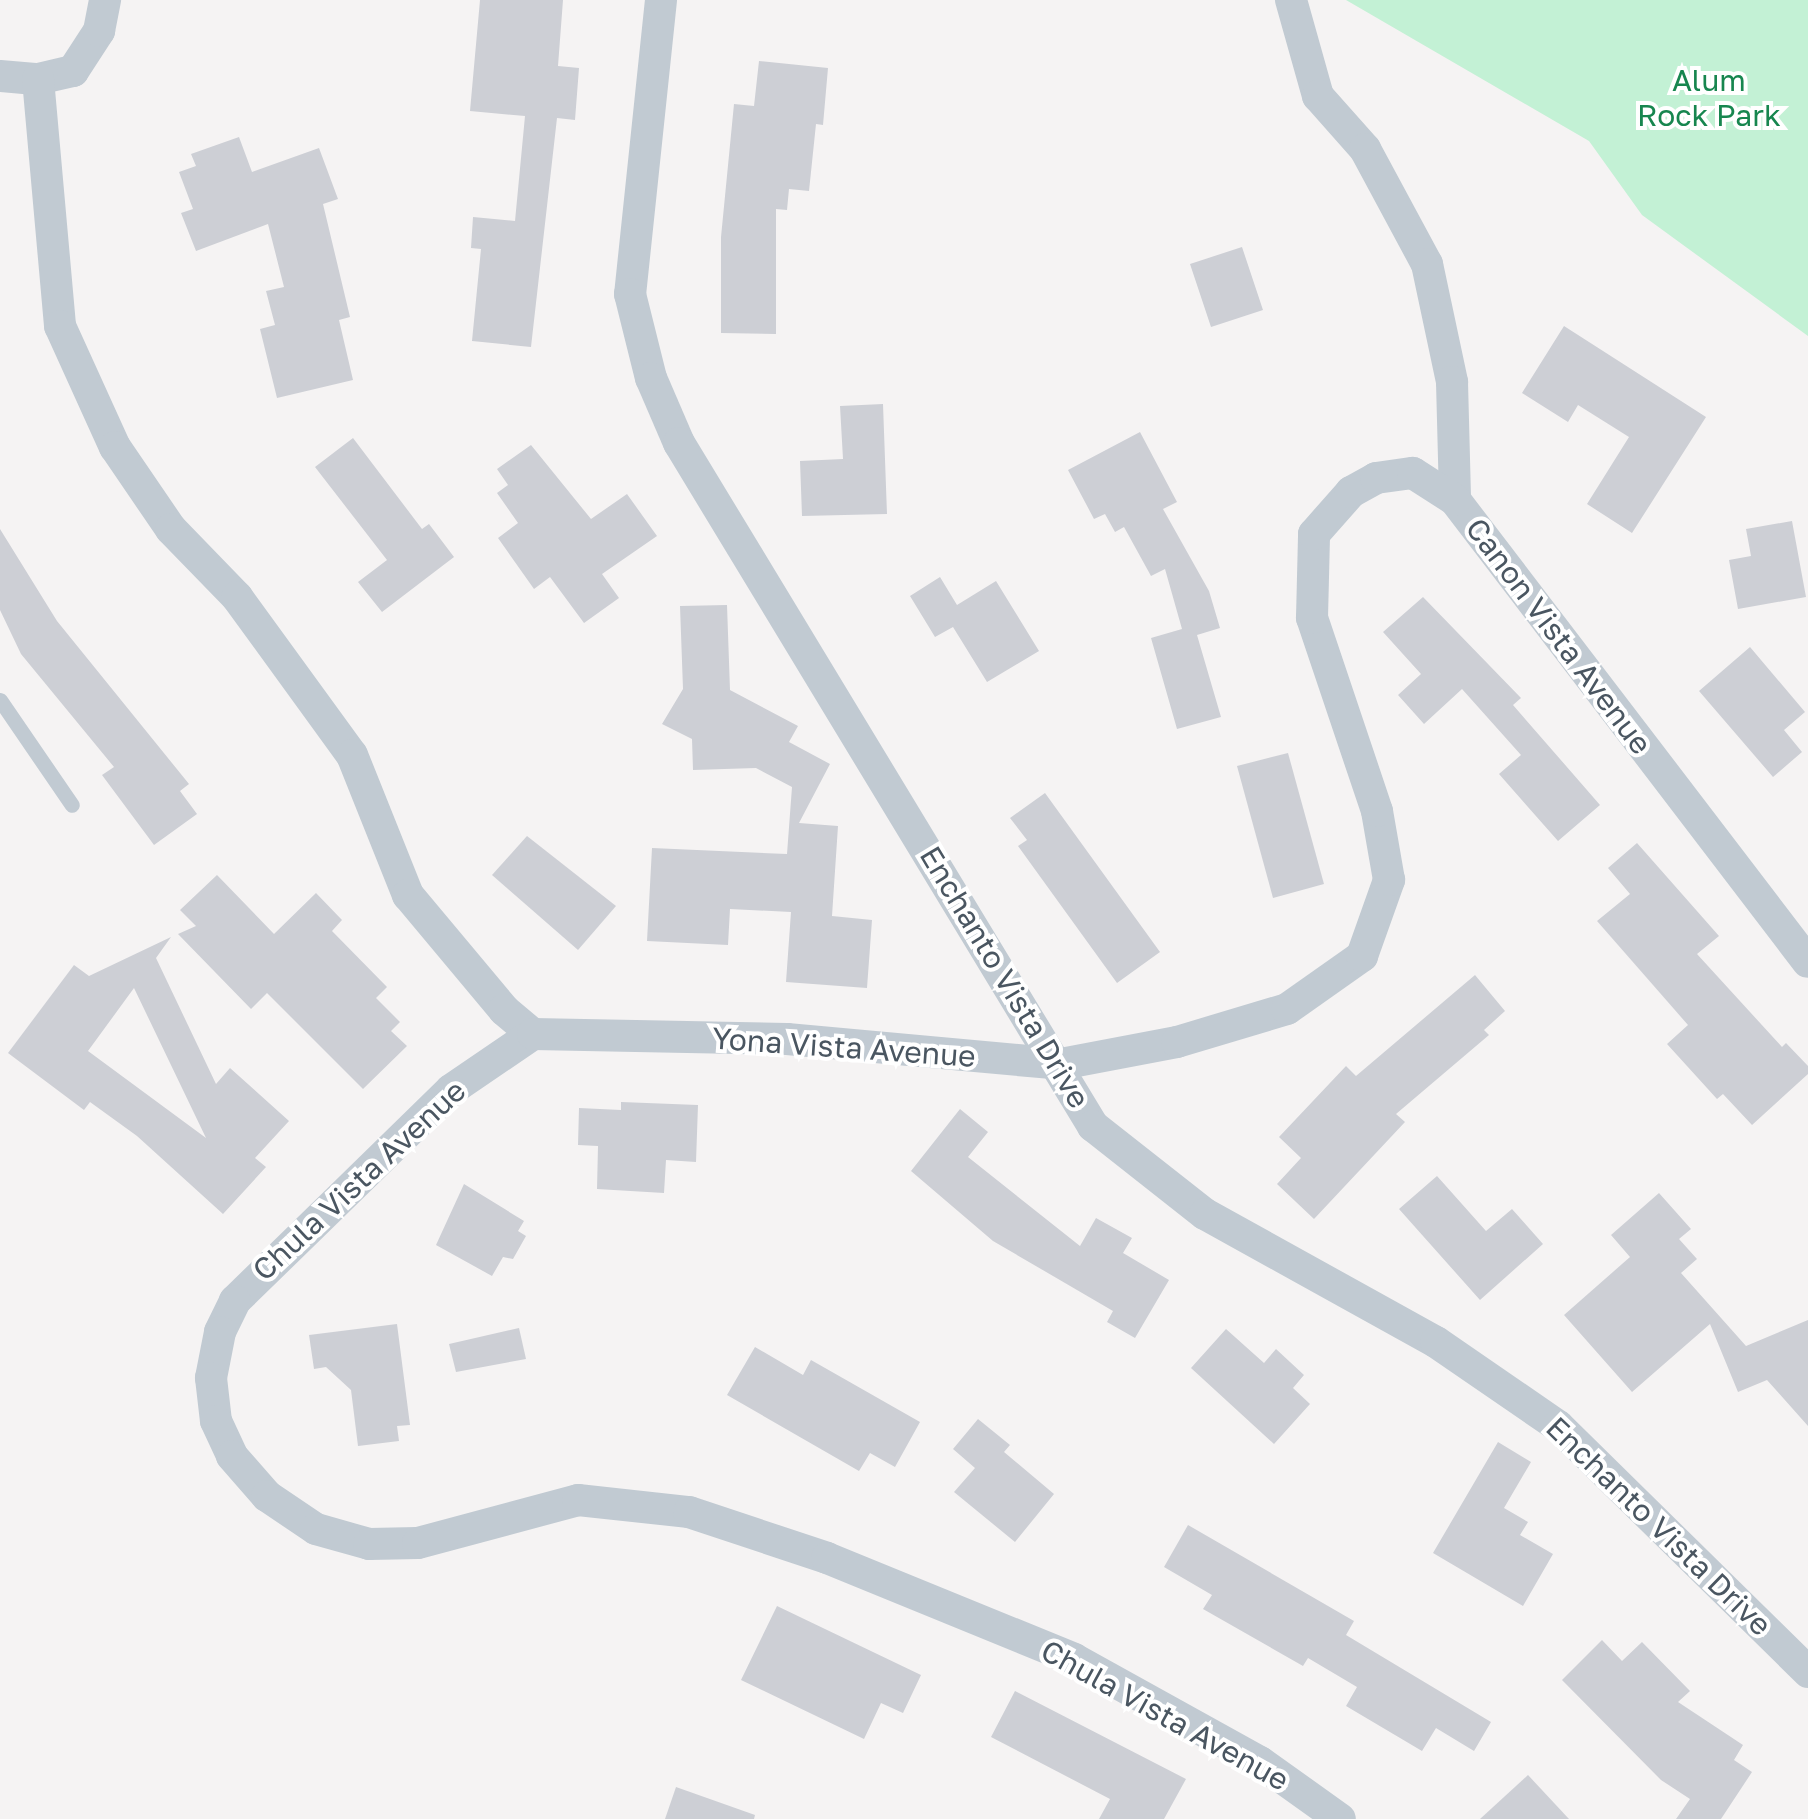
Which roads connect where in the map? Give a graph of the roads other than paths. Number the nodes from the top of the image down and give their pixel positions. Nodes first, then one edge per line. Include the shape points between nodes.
1 (105, 0) edge
2 (661, 0) edge
3 (1292, 0) edge
4 (0, 76) edge
5 (38, 79) junction
6 (1455, 500) junction
7 (0, 700) edge
8 (72, 805) dead end
9 (1808, 962) edge
10 (533, 1034) junction
11 (1061, 1064) junction
12 (1808, 1672) edge
13 (1340, 1819) edge

1 - 5 street via 99,32 73,70
2 - 11 street, Enchanto Vista Drive via 630,294 652,378 679,442
3 - 6 street, Canon Vista Avenue via 1318,96 1365,149 1427,264 1452,382
4 - 5 street
5 - 10 street via 60,326 115,447 171,529 236,597 352,756 408,895 504,1010
6 - 9 street, Canon Vista Avenue
6 - 11 street, Yona Vista Avenue via 1413,473 1376,478 1351,492 1314,534 1312,618 1376,811 1388,880 1362,956 1287,1008 1177,1042
7 - 8 lane
10 - 11 street, Yona Vista Avenue via 788,1039
10 - 13 street, Chula Vista Avenue via 451,1090 235,1301 220,1332 212,1378 216,1422 232,1456 268,1496 316,1529 369,1544 418,1543 578,1500 689,1512 828,1558 1074,1659 1260,1762
11 - 12 street, Enchanto Vista Drive via 1093,1126 1206,1214 1436,1342 1558,1426

